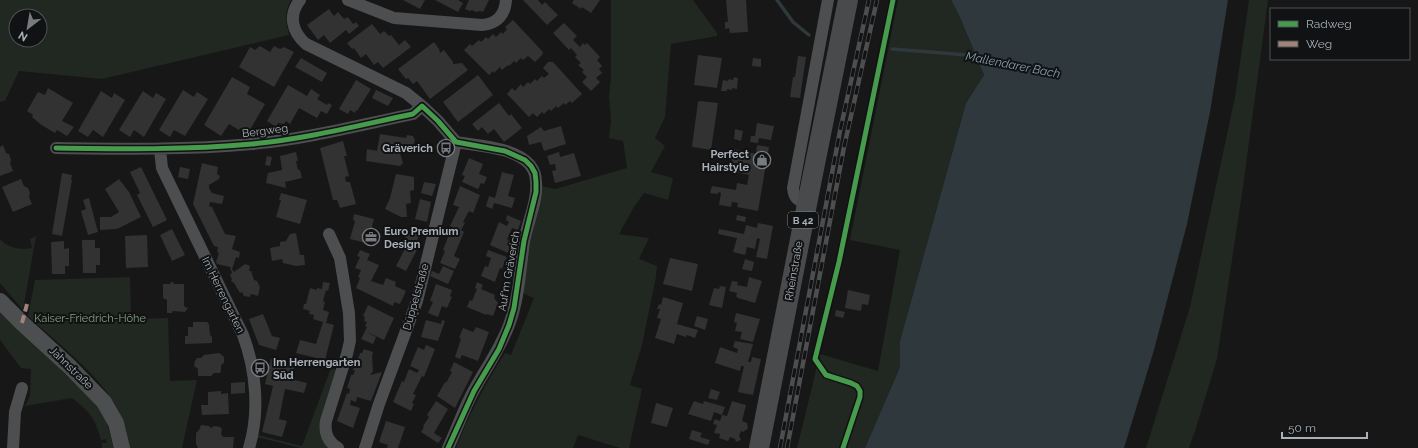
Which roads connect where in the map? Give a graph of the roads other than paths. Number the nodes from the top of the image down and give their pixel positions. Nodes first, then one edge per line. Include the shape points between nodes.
1 (300, 0) edge
2 (348, 0) edge
3 (506, 0) edge
4 (828, 0) edge
5 (848, 3) edge
6 (422, 106) junction
7 (456, 142) junction
8 (56, 148) dead end
9 (160, 149) junction
10 (806, 204) junction
11 (329, 234) dead end
12 (0, 301) edge
13 (22, 388) dead end
14 (13, 448) edge
15 (122, 448) edge
16 (249, 448) edge
17 (338, 448) edge
18 (365, 448) edge
19 (448, 448) edge
20 (759, 448) edge

1 - 6 street via 293,11 293,25 300,39 406,93
2 - 3 street via 394,18 482,25 497,21 505,10
4 - 5 street
4 - 10 street via 793,188 793,196
5 - 10 main road, Rheinstraße / B 42
6 - 7 street
6 - 9 street, Bergweg via 413,114 305,136 253,144
7 - 18 street, Düppelstraße via 417,301
7 - 19 street, Auf'm Gräverich via 517,155 525,160 535,173 536,192 524,241 509,325 474,391
8 - 9 street, Bergweg
9 - 16 street, Im Herrengarten via 162,168 248,350 255,394
10 - 20 main road, Rheinstraße / B 42
11 - 17 street via 340,258 350,328 347,354 325,430 333,445
12 - 15 street, Jahnstraße via 104,402 116,423
13 - 14 street via 16,412

